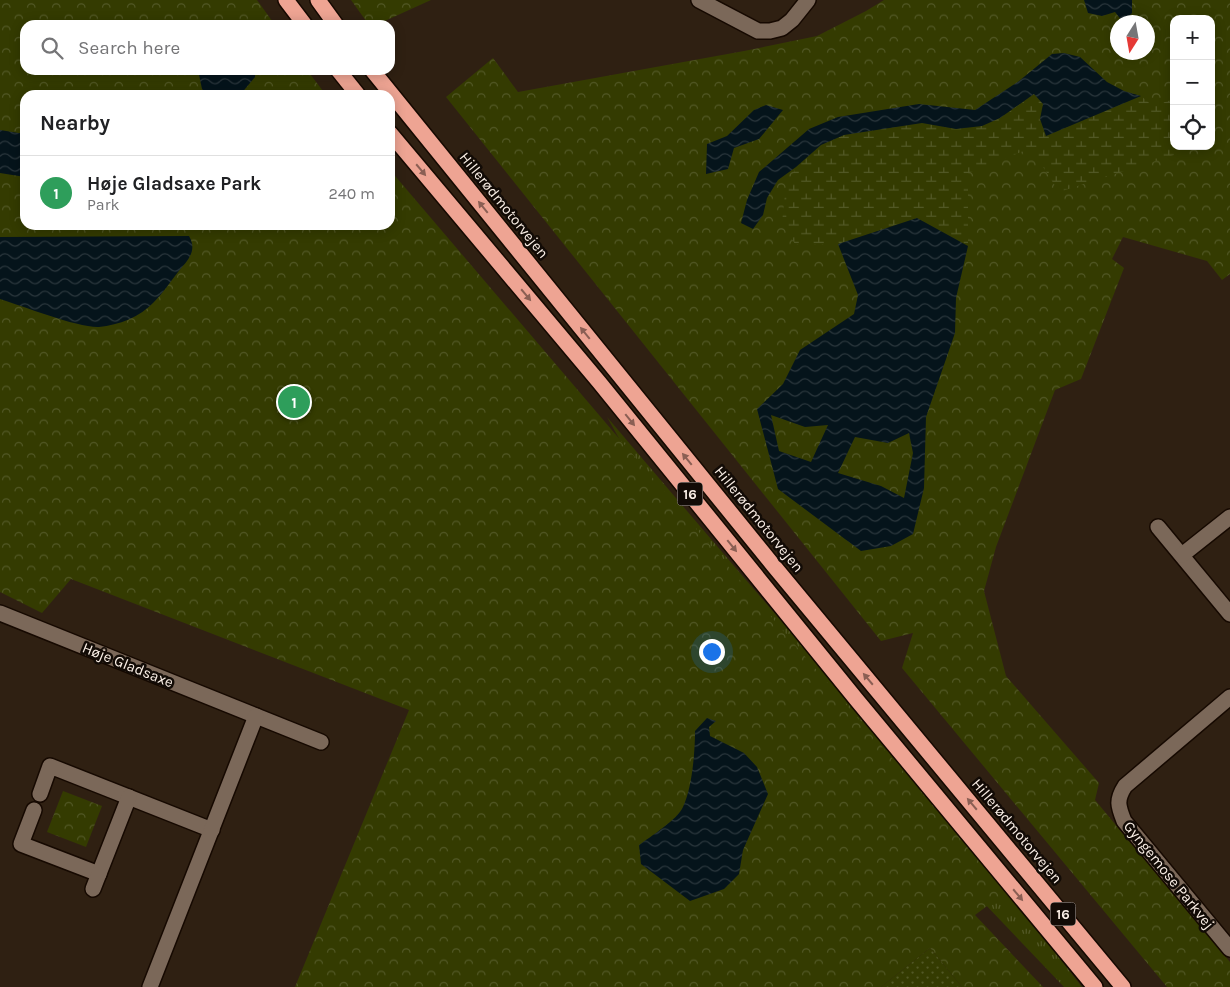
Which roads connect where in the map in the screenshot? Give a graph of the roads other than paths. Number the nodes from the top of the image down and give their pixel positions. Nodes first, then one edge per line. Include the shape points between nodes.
1 (286, 0) edge
2 (318, 0) edge
3 (699, 0) edge
4 (808, 0) edge
5 (301, 20) edge
6 (332, 20) edge
7 (342, 75) edge
8 (376, 75) edge
9 (354, 90) edge
10 (388, 90) edge
11 (395, 98) edge
12 (395, 139) edge
13 (1230, 516) edge
14 (1158, 527) dead end
15 (1182, 556) junction
16 (0, 613) edge
17 (1230, 614) edge
18 (1230, 698) edge
19 (256, 716) junction
20 (322, 742) dead end
21 (40, 794) dead end
22 (129, 797) junction
23 (34, 810) dead end
24 (212, 830) junction
25 (1003, 841) junction
26 (99, 874) junction
27 (94, 889) dead end
28 (1230, 949) edge
29 (150, 987) edge
30 (1095, 987) edge
31 (1124, 987) edge
32 (1136, 987) edge

1 - 5 highway
2 - 6 highway
3 - 4 street via 758,31 782,28
7 - 9 highway
10 -> 8 highway, Hillerødmotorvejen / 16
25 -> 11 highway, Hillerødmotorvejen / 16 via 773,565
12 -> 30 highway, 16 via 599,382 849,691
13 - 15 street
14 - 15 street
15 - 17 street
16 - 19 street, Høje Gladsaxe
18 - 28 street, Gyngemose Parkvej via 1125,786 1118,796 1124,821
19 - 20 street, Høje Gladsaxe
19 - 24 street
21 - 22 street via 50,766
22 - 24 street
22 - 26 street
23 - 26 street via 21,844
24 - 29 street
25 - 31 highway, Hillerødmotorvejen / 16
25 - 32 highway
26 - 27 street

